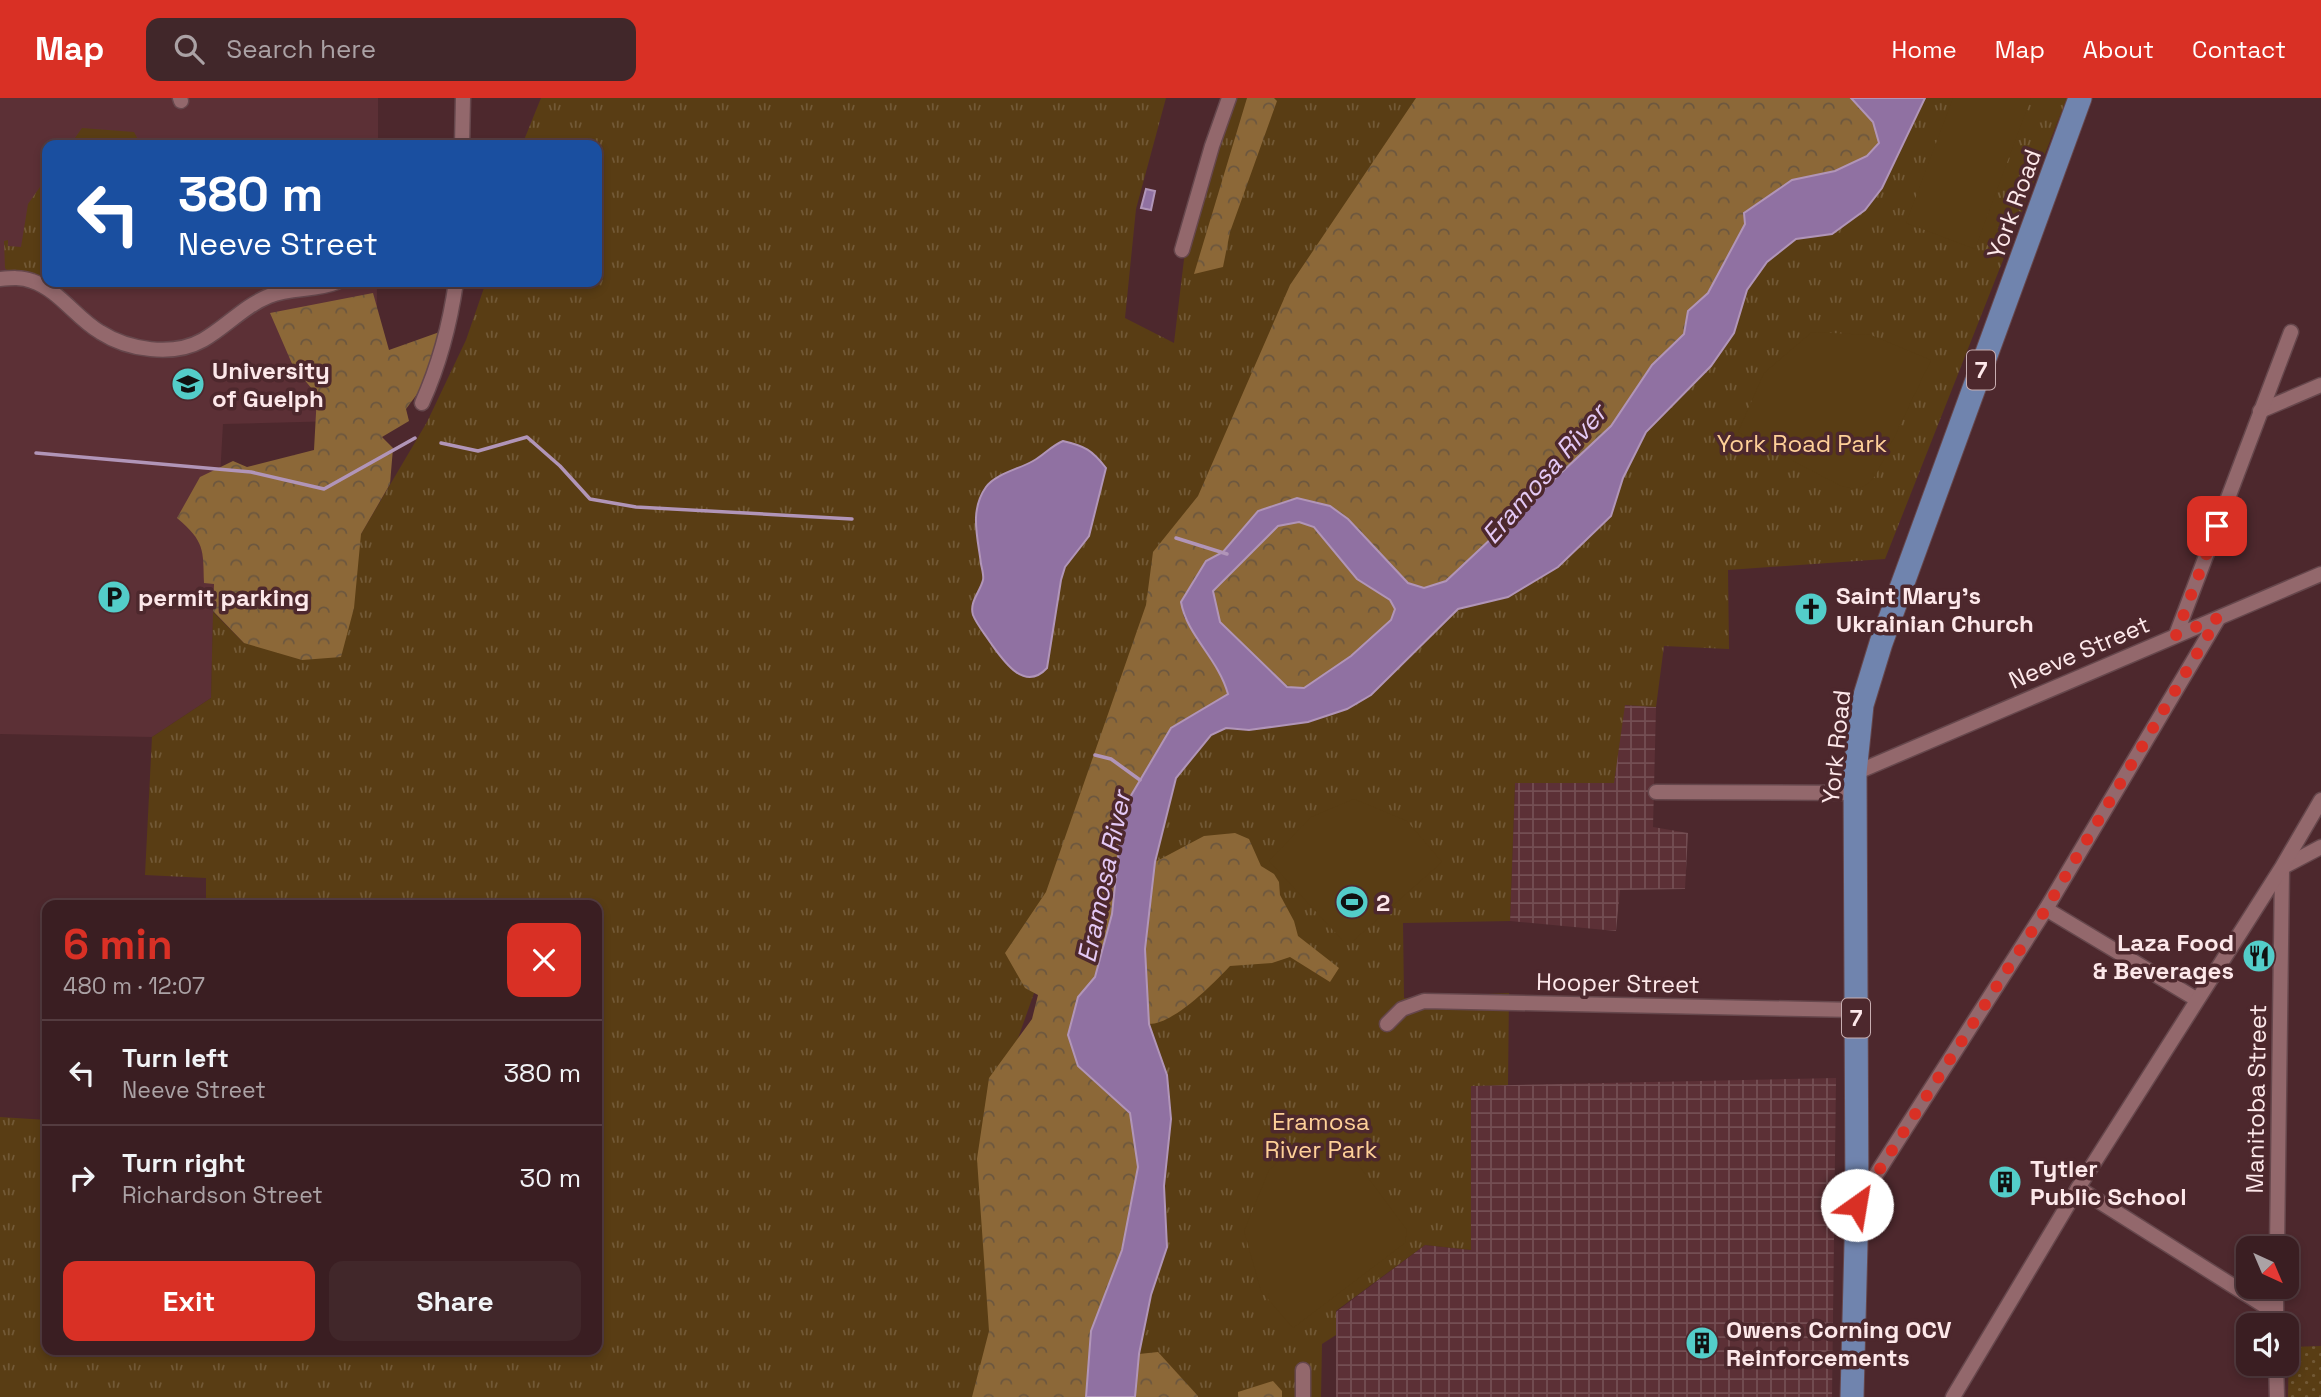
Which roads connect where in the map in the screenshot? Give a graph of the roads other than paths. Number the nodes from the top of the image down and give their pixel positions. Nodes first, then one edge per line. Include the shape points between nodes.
1 (463, 98) edge
2 (1229, 98) edge
3 (2080, 98) edge
4 (462, 140) edge
5 (1182, 250) dead end
6 (0, 279) edge
7 (42, 287) edge
8 (43, 287) edge
9 (313, 287) edge
10 (455, 287) edge
11 (2291, 332) dead end
12 (2321, 385) edge
13 (422, 402) dead end
14 (2260, 411) junction
15 (2321, 575) edge
16 (2218, 618) junction
17 (2176, 635) junction
18 (1855, 783) junction
19 (1656, 792) dead end
20 (2321, 800) edge
21 (2321, 847) edge
22 (2282, 867) junction
23 (2046, 909) junction
24 (2196, 999) junction
25 (1856, 1010) junction
26 (1387, 1024) dead end
27 (2078, 1188) junction
28 (1857, 1205) junction
29 (2277, 1236) edge
30 (2267, 1313) edge
31 (1303, 1370) dead end
32 (2276, 1376) edge
33 (1303, 1397) edge
34 (1852, 1397) edge
35 (1953, 1397) edge
36 (2277, 1397) edge

1 - 4 street
2 - 5 street
3 - 18 main road, York Road / 7 via 1881,643 1862,705
6 - 7 street via 30,280
8 - 9 street via 98,332 160,349 193,345 254,302
10 - 13 street via 445,341
11 - 14 street
12 - 14 street
14 - 17 street
15 - 16 street, Neeve Street
16 - 17 street, Neeve Street
16 - 23 street
17 - 18 street, Neeve Street
18 - 19 street
18 - 25 main road, York Road / 7
20 - 22 street
21 - 22 street
22 - 24 street
22 - 29 street, Manitoba Street
23 - 24 street
23 - 28 street
24 - 27 street
25 - 26 street, Hooper Street via 1424,1001 1402,1009
25 - 28 main road, York Road / 7
27 - 30 street
27 - 35 street
28 - 34 main road, York Road / 7
31 - 33 street
32 - 36 street

